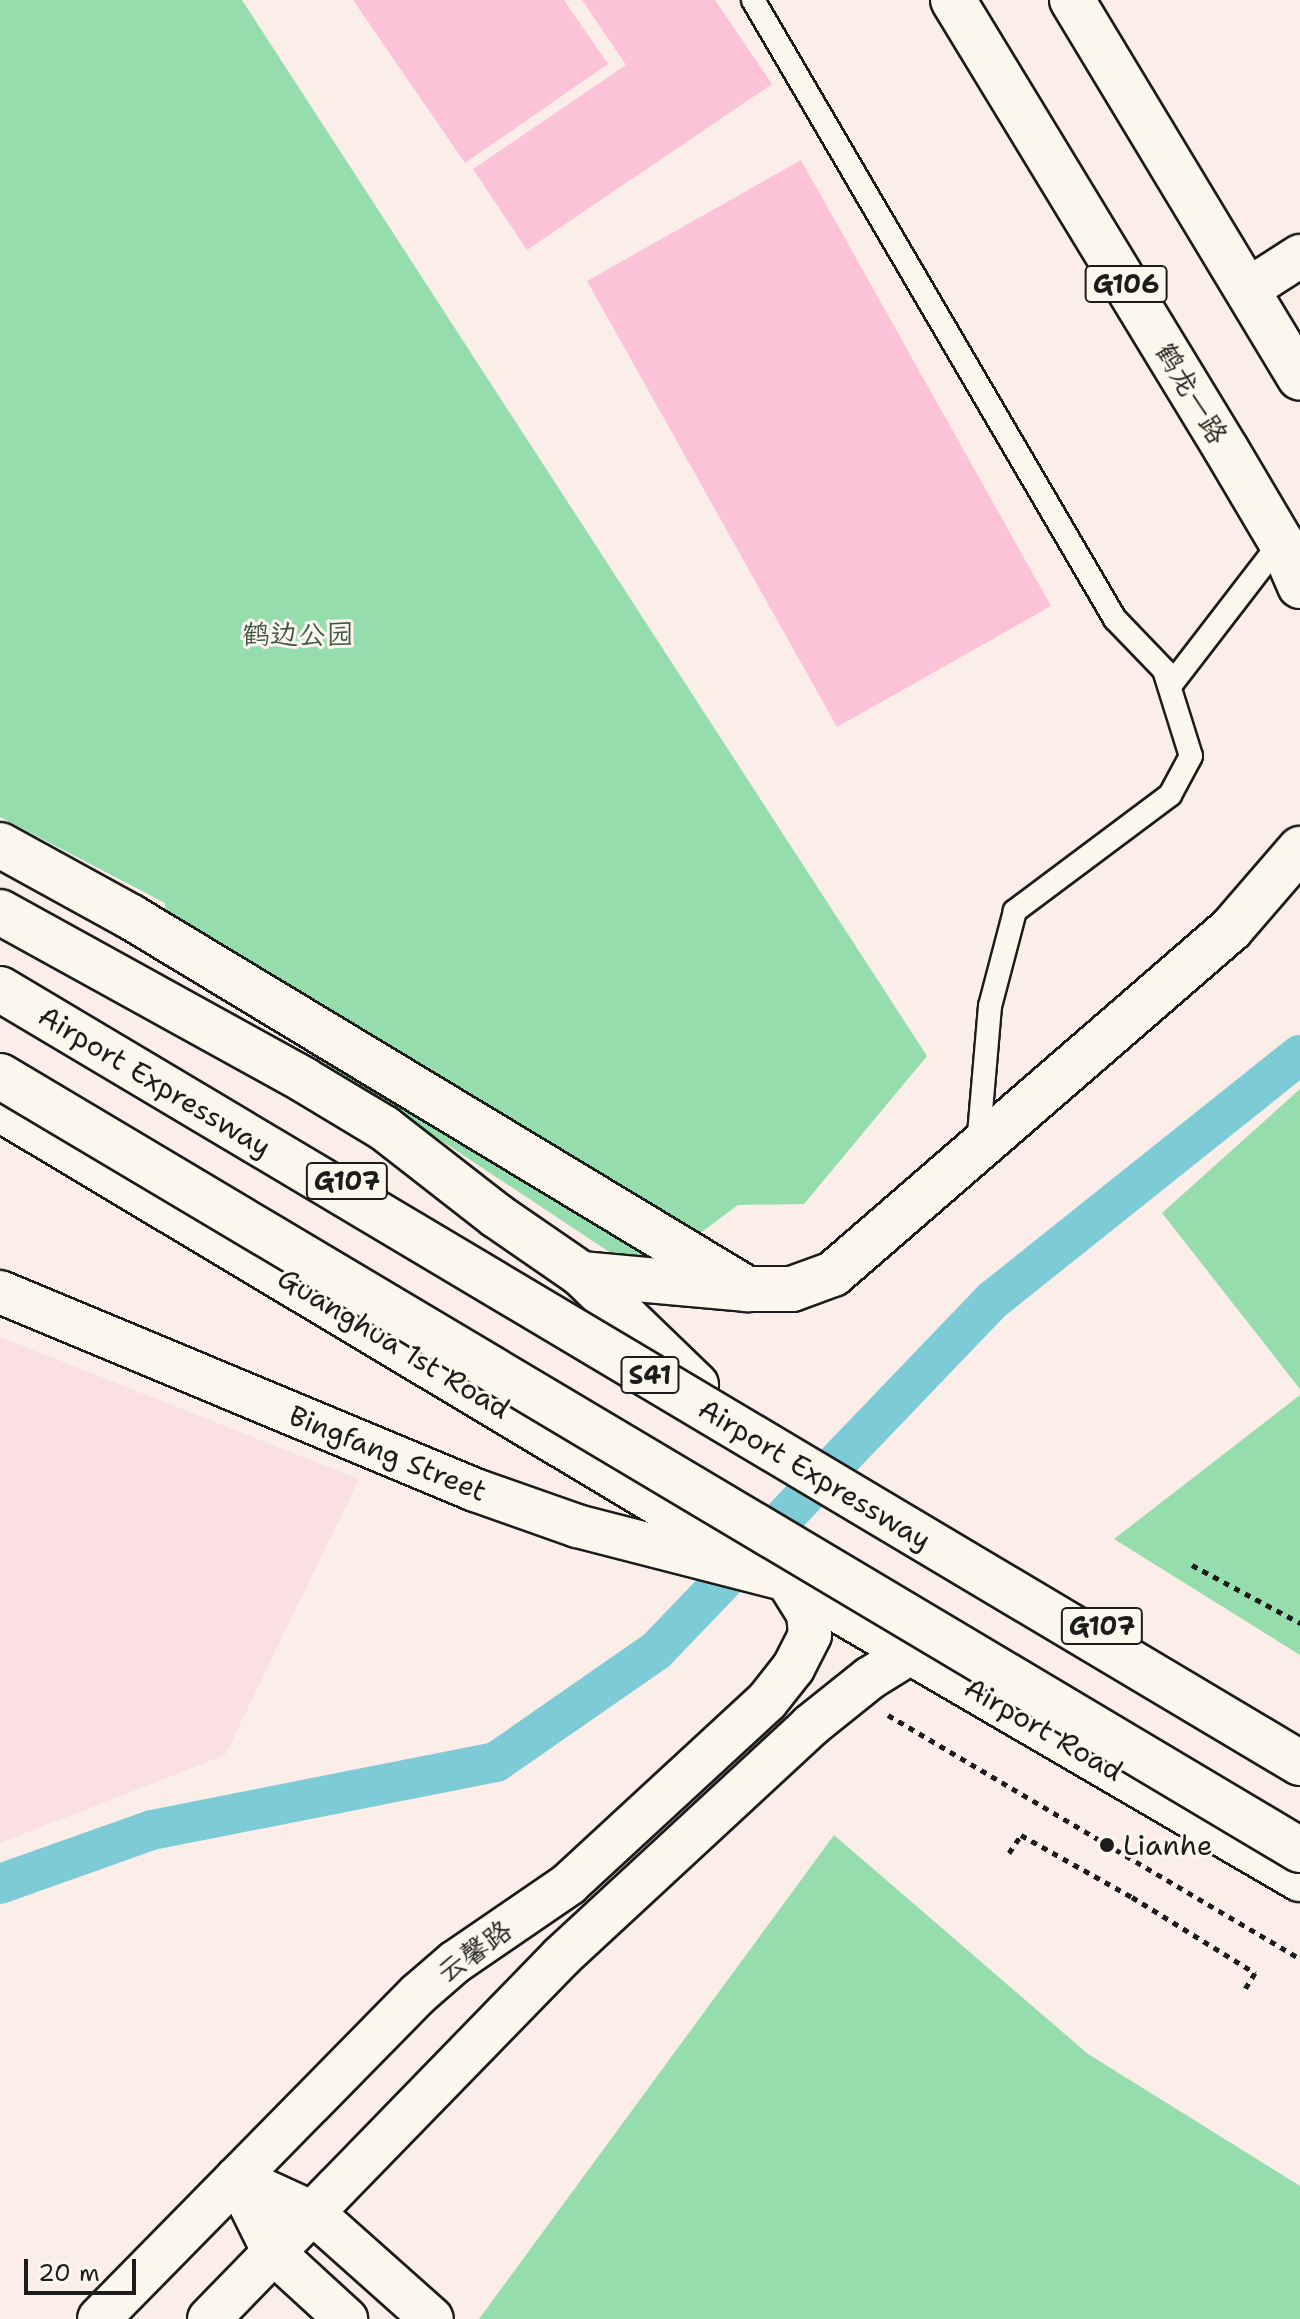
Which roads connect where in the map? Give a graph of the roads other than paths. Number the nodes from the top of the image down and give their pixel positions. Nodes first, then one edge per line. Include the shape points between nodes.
1 (753, 0) edge
2 (953, 0) edge
3 (1072, 0) edge
4 (1300, 256) edge
5 (1247, 290) junction
6 (1300, 378) edge
7 (1293, 572) edge
8 (1170, 686) junction
9 (0, 845) edge
10 (1296, 845) edge
11 (0, 912) edge
12 (0, 971) edge
13 (0, 989) edge
14 (0, 1076) edge
15 (0, 1109) edge
16 (978, 1147) junction
17 (581, 1274) junction
18 (747, 1289) junction
19 (0, 1292) edge
20 (696, 1385) junction
21 (667, 1530) junction
22 (786, 1579) junction
23 (912, 1652) junction
24 (1300, 1744) edge
25 (1300, 1763) edge
26 (1300, 1850) edge
27 (1300, 1879) edge
28 (237, 2178) junction
29 (313, 2213) junction
30 (274, 2253) junction
31 (99, 2319) edge
32 (209, 2319) edge
33 (346, 2319) edge
34 (432, 2319) edge

1 - 8 lane via 1115,619 1164,670
2 - 7 highway, 鹤龙一路 / G106
3 - 5 highway
4 - 5 street
5 - 6 highway
7 - 8 lane
8 - 16 lane via 1191,756 1170,795 1015,911 990,1006
9 - 18 highway via 145,925
10 - 16 highway via 1231,929
11 - 17 highway via 384,1128
12 - 20 highway, G107
13 - 25 highway, Airport Expressway / S41, bridge
14 - 26 highway, S41, bridge
15 - 21 highway, Guanghua 1st Road
16 - 18 highway via 833,1274 792,1289
17 - 18 highway
17 - 20 highway
19 - 21 street, Bingfang Street via 475,1490 577,1526
20 - 24 highway, G107
21 - 22 highway, Guanghua 1st Road
22 - 23 highway, Airport Road
22 - 28 street, 云馨路 via 808,1613 810,1635 767,1701 569,1884 455,1962 418,1994
23 - 27 highway, Airport Road
23 - 29 street via 850,1693 773,1759 562,1956
28 - 29 street
28 - 30 street
28 - 31 street, 云馨路
29 - 30 street
29 - 34 street
30 - 32 street
30 - 33 street

